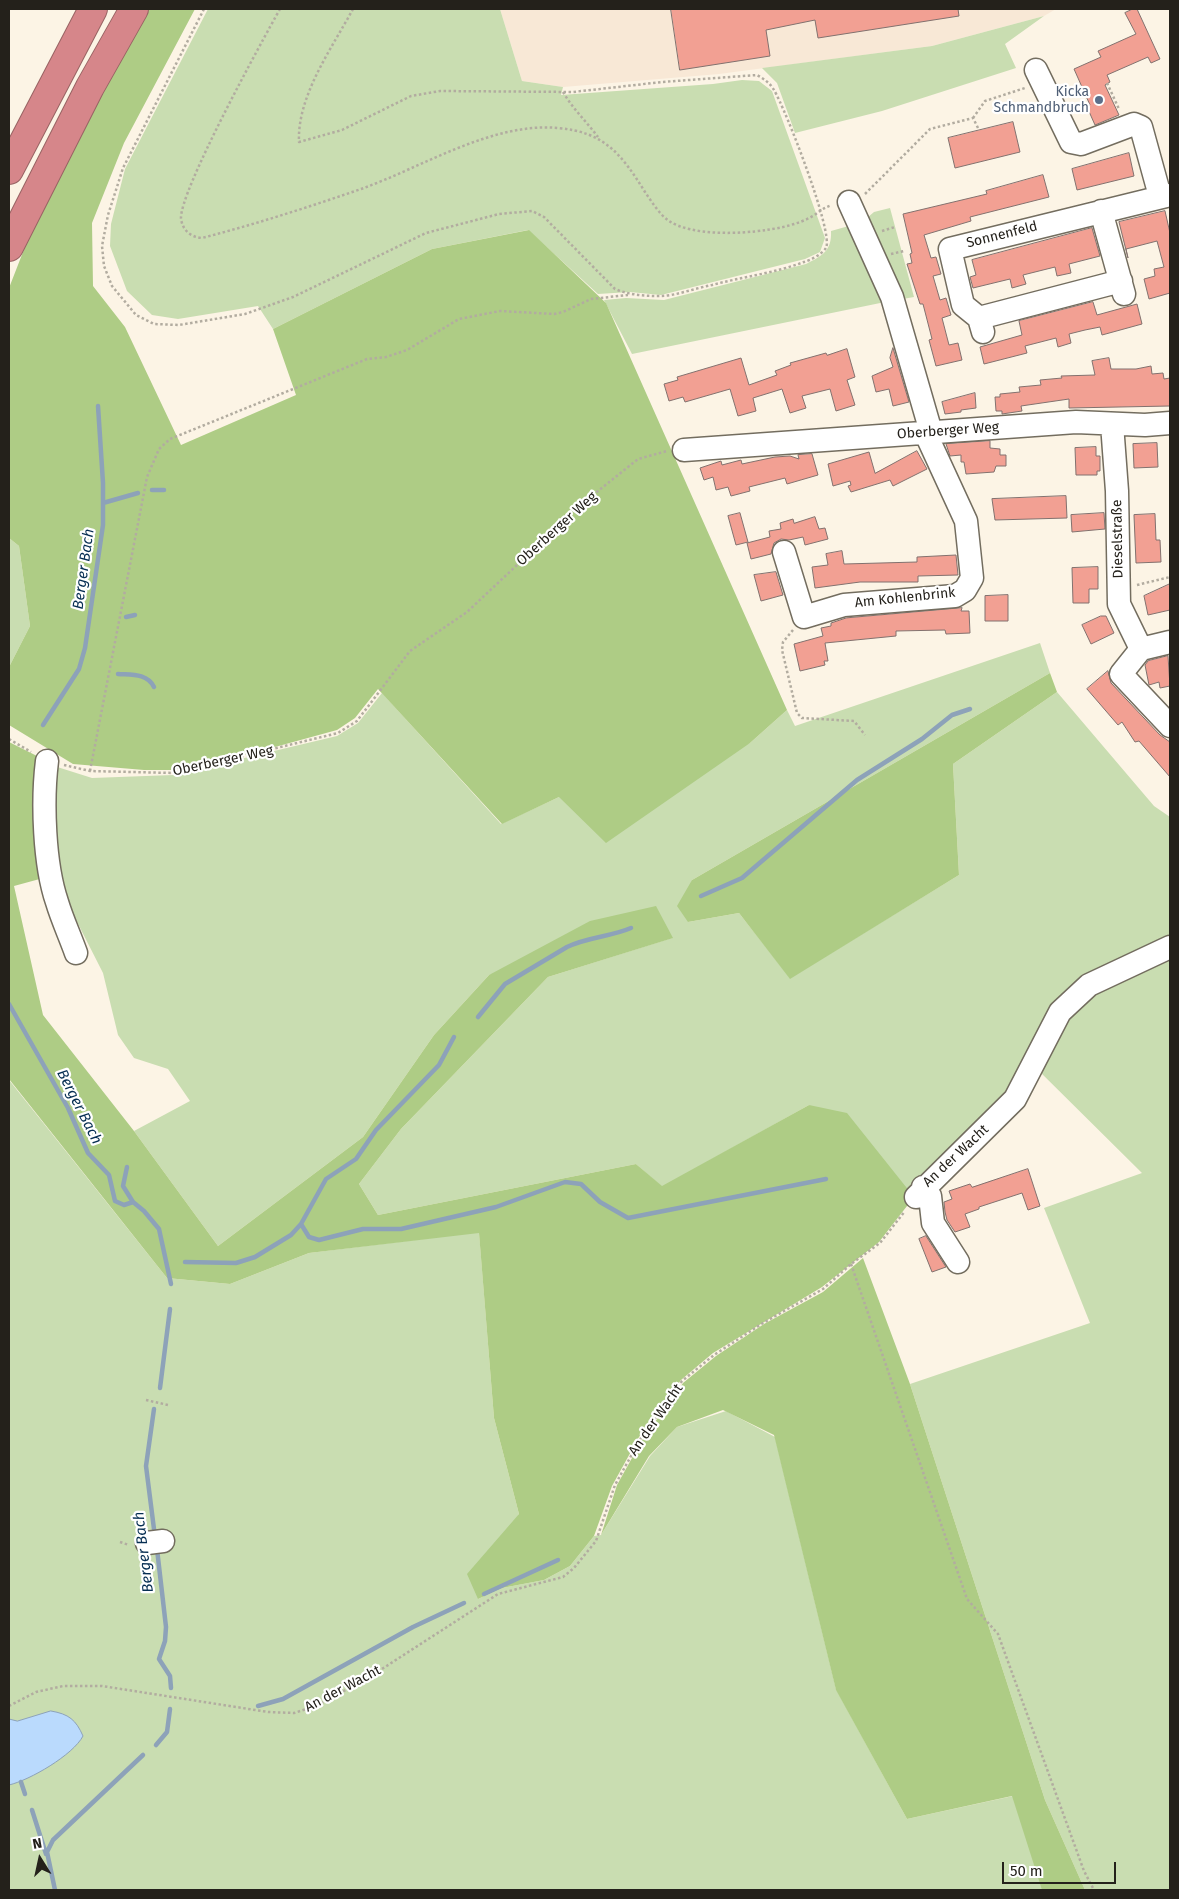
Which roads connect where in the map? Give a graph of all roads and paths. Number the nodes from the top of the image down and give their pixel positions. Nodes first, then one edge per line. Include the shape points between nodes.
1 (93, 9) edge
2 (134, 9) edge
3 (204, 9) edge
4 (280, 9) edge
5 (353, 9) edge
6 (1040, 79) joint
7 (1107, 84) dead end
8 (563, 92) junction
9 (973, 118) junction
10 (1127, 127) junction
11 (979, 130) dead end
12 (599, 138) junction
13 (9, 170) edge
14 (1165, 196) edge
15 (848, 202) joint
16 (821, 208) junction
17 (1101, 210) junction
18 (895, 227) dead end
19 (881, 231) dead end
20 (9, 247) edge
21 (630, 295) junction
22 (1170, 423) edge
23 (1112, 424) junction
24 (928, 432) junction
25 (684, 450) joint
26 (784, 552) dead end
27 (1170, 577) edge
28 (1118, 589) junction
29 (804, 617) junction
30 (1170, 642) edge
31 (1141, 649) junction
32 (1170, 726) edge
33 (864, 735) dead end
34 (9, 739) edge
35 (47, 761) junction
36 (90, 771) junction
37 (1170, 947) edge
38 (76, 953) dead end
39 (919, 1192) junction
40 (958, 1262) dead end
41 (851, 1264) junction
42 (146, 1400) dead end
43 (168, 1405) dead end
44 (9, 1706) edge
45 (1094, 1890) edge

1 - 13 highway
2 - 20 highway via 90,87
3 - 21 path via 123,168 108,215 102,246 104,266 112,286 136,315 154,324 180,325 245,314 293,297 426,233 499,214 532,211 544,217 615,288
4 - 12 path via 255,53 184,206 181,219 184,228 195,237 202,238 258,222 362,188 515,129 559,128
5 - 8 path via 308,94 300,116 299,142 342,130 411,96 440,91
6 - 9 path via 1025,88 985,101
6 - 10 street via 1075,145
7 - 10 path
8 - 12 path via 575,112
8 - 16 path via 757,75 774,90
9 - 11 path
9 - 15 path via 930,129 864,195
10 - 14 street via 1134,124 1141,127
12 - 16 path via 628,165 661,213 679,226 710,231 767,230 804,220
14 - 17 street, Sonnenfeld
15 - 24 street, Am Kohlenbrink via 892,297
16 - 21 path via 828,239 826,247 804,262 662,296
17 - 17 street, Sonnenfeld via 950,249 963,305 981,325 1122,288
18 - 19 path
21 - 36 path via 592,299 554,314 500,311 459,319 407,350 367,359 170,439 159,449 147,477
22 - 23 street, Oberberger Weg
23 - 24 street, Oberberger Weg via 1076,422
23 - 28 street, Dieselstraße via 1118,491
24 - 25 street, Oberberger Weg
24 - 29 street, Am Kohlenbrink via 966,522 972,578 965,590 955,596 844,605
25 - 36 path, Oberberger Weg via 638,459 583,503 468,612 410,652 357,721 338,733 174,773
26 - 29 street
27 - 28 path
28 - 31 street, Dieselstraße via 1119,604
29 - 33 path via 783,642 782,650 797,713 802,718 854,721 860,725
30 - 31 street
31 - 32 street via 1121,674
34 - 35 path, Oberberger Weg
35 - 36 path, Oberberger Weg
35 - 38 street via 44,794 51,873 56,901
37 - 39 street, An der Wacht via 1089,985 1060,1012 1015,1099
39 - 40 street via 930,1196 933,1224
39 - 41 path, An der Wacht via 880,1243
41 - 44 path, An der Wacht via 823,1289 763,1323 714,1355 682,1381 641,1438 615,1485 596,1541 563,1577 498,1594 368,1678 316,1706 294,1713 268,1712 102,1686 63,1686 36,1692
41 - 45 path via 967,1599 998,1634 1084,1871
42 - 43 path

